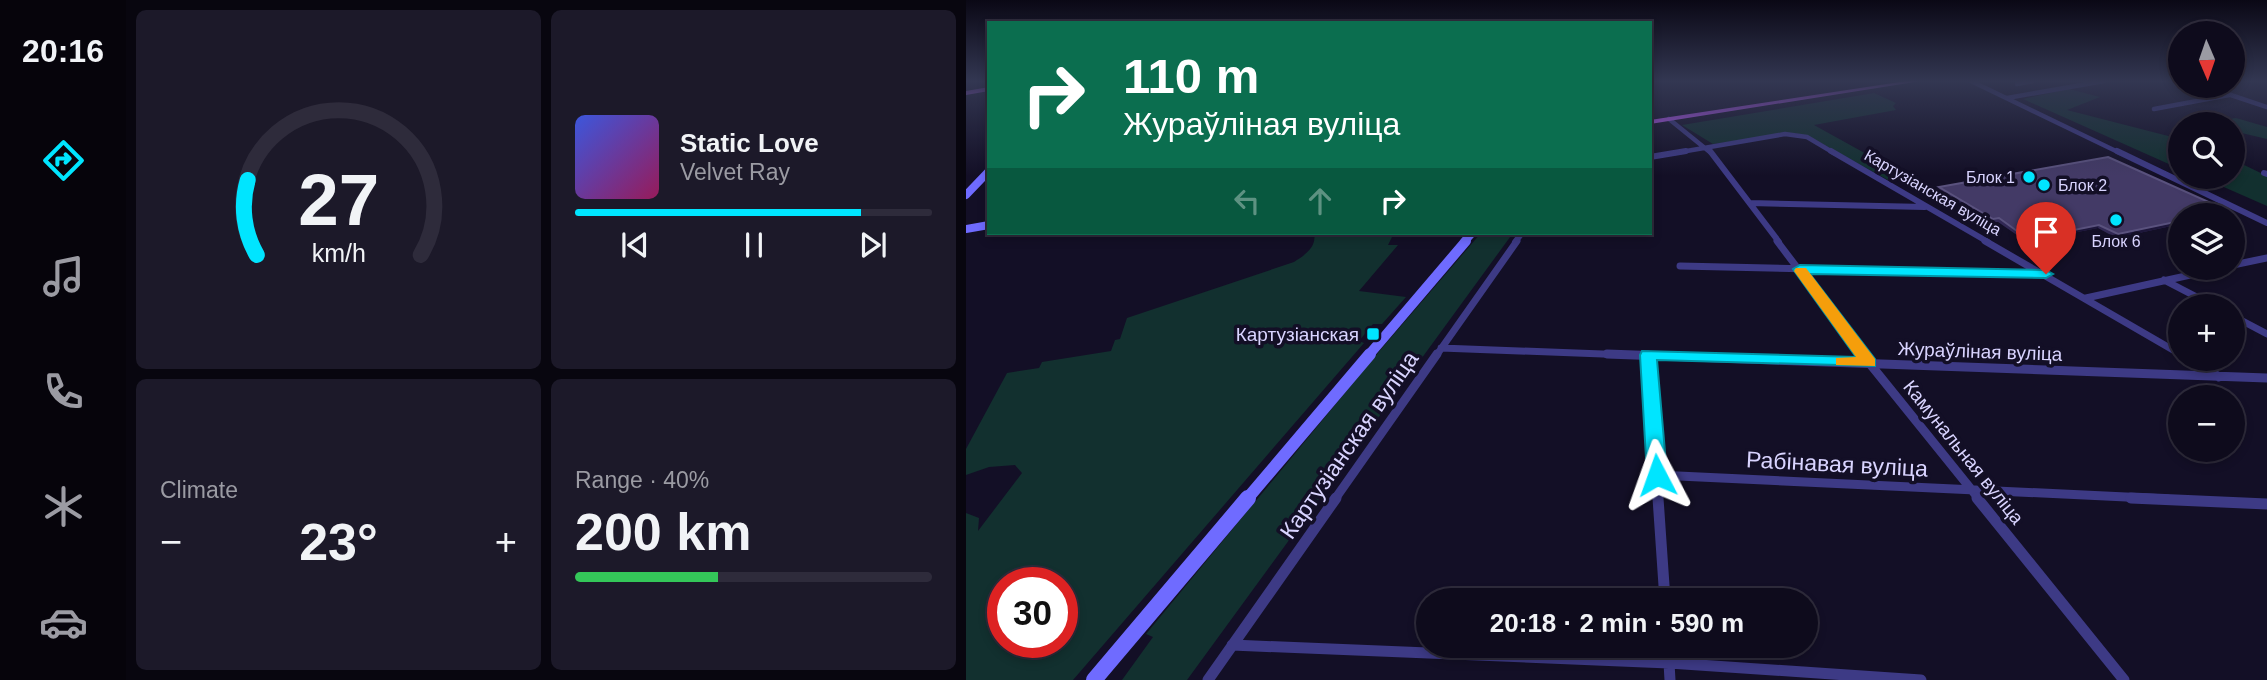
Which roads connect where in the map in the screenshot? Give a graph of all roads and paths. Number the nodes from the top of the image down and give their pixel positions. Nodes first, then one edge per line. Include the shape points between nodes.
1 (1710, 113) edge
2 (2037, 113) edge
3 (1669, 119) junction
4 (1652, 122) edge
5 (1708, 148) junction
6 (1652, 157) edge
7 (987, 172) edge
8 (966, 195) edge
9 (1750, 203) junction
10 (1926, 206) junction
11 (2267, 223) edge
12 (987, 225) edge
13 (966, 229) edge
14 (1470, 235) edge
15 (1521, 235) edge
16 (2267, 258) edge
17 (2245, 263) edge
18 (1680, 266) dead end
19 (1800, 269) junction
20 (2046, 274) junction
21 (2168, 279) edge
22 (2163, 280) junction
23 (2190, 294) edge
24 (2086, 298) junction
25 (2245, 322) edge
26 (2267, 334) edge
27 (2168, 347) edge
28 (1441, 348) junction
29 (1648, 355) junction
30 (1869, 363) junction
31 (2209, 371) edge
32 (2220, 377) junction
33 (2267, 379) edge
34 (1657, 475) junction
35 (1971, 489) junction
36 (2267, 504) edge
37 (1664, 588) edge
38 (1232, 645) junction
39 (1669, 658) edge
40 (1669, 663) junction
41 (1094, 680) edge
42 (1208, 680) edge
43 (1670, 680) edge
44 (1921, 680) edge
45 (2124, 680) edge

1 - 3 main road
2 - 11 street
3 - 4 main road
3 - 5 street, Камунальная вуліца
5 - 6 street, Картузіанская вуліца
5 - 9 street, Камунальная вуліца
5 - 10 street, Картузіанская вуліца via 1785,134 1807,137
7 - 8 street
9 - 10 street
9 - 19 street, Камунальная вуліца
10 - 20 street, Картузіанская вуліца
12 - 13 street
14 - 41 street
15 - 28 street, Картузіанская вуліца
16 - 17 street
18 - 19 street
19 - 20 street
19 - 30 street, Камунальная вуліца
20 - 24 street, Картузіанская вуліца
21 - 22 street
22 - 23 street
22 - 24 street
24 - 27 street, Картузіанская вуліца
25 - 26 street
28 - 29 street, Жураўліная вуліца
28 - 38 street, Картузіанская вуліца
29 - 30 street, Жураўліная вуліца
29 - 34 street
30 - 32 street, Жураўліная вуліца
30 - 35 street, Камунальная вуліца
31 - 32 street
32 - 33 street, Жураўліная вуліца
34 - 35 street, Рабінавая вуліца
34 - 37 street
35 - 36 street, Рабінавая вуліца
35 - 45 street, Камунальная вуліца
38 - 40 street
38 - 42 street, Картузіанская вуліца
39 - 40 street
40 - 43 street
40 - 44 street

